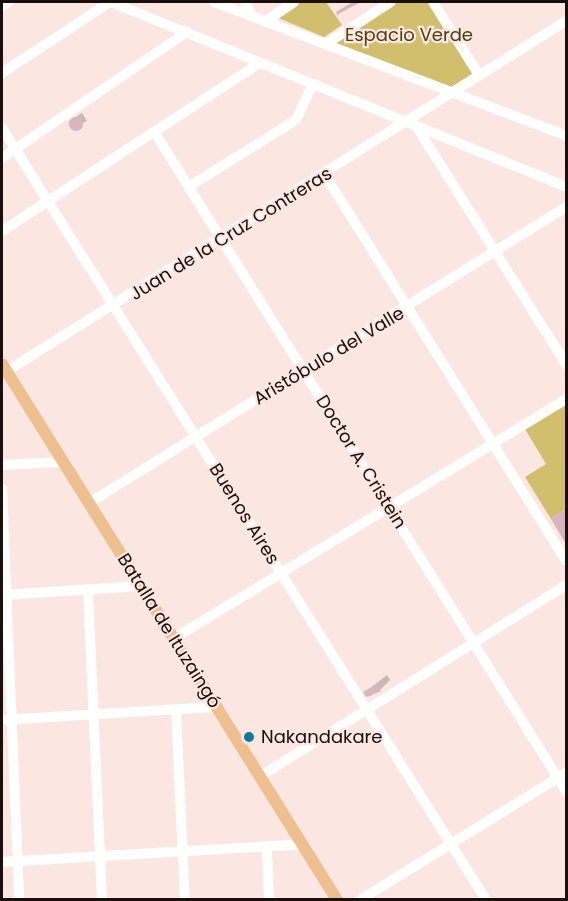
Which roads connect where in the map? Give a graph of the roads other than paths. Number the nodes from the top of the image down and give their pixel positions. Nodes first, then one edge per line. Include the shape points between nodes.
1 (9, 2) edge
2 (110, 2) edge
3 (214, 2) edge
4 (245, 2) edge
5 (294, 2) edge
6 (391, 2) edge
7 (433, 2) edge
8 (2, 6) edge
9 (252, 15) junction
10 (266, 21) junction
11 (567, 21) edge
12 (187, 32) junction
13 (326, 44) junction
14 (257, 65) junction
15 (2, 73) edge
16 (479, 75) junction
17 (311, 88) junction
18 (452, 91) junction
19 (405, 123) junction
20 (2, 128) edge
21 (418, 129) junction
22 (155, 133) junction
23 (567, 135) edge
24 (15, 150) junction
25 (2, 159) edge
26 (325, 175) junction
27 (188, 187) junction
28 (567, 187) edge
29 (48, 202) junction
30 (567, 207) edge
31 (554, 215) junction
32 (567, 219) edge
33 (2, 231) edge
34 (219, 240) junction
35 (497, 252) junction
36 (410, 307) junction
37 (112, 308) junction
38 (567, 364) edge
39 (3, 369) edge
40 (305, 372) junction
41 (567, 399) edge
42 (196, 436) junction
43 (494, 442) junction
44 (63, 462) junction
45 (2, 465) edge
46 (2, 489) edge
47 (89, 503) junction
48 (388, 506) junction
49 (567, 560) edge
50 (282, 574) junction
51 (567, 585) edge
52 (142, 586) junction
53 (88, 592) junction
54 (4, 595) edge
55 (173, 639) junction
56 (474, 643) junction
57 (217, 707) junction
58 (367, 710) junction
59 (176, 711) junction
60 (95, 714) junction
61 (7, 720) edge
62 (562, 775) edge
63 (259, 777) junction
64 (567, 790) edge
65 (302, 844) junction
66 (452, 844) junction
67 (267, 849) junction
68 (183, 854) junction
69 (101, 856) junction
70 (16, 861) junction
71 (2, 862) edge
72 (19, 900) edge
73 (102, 900) edge
74 (185, 900) edge
75 (269, 900) edge
76 (337, 900) edge
77 (360, 900) edge
78 (486, 900) edge

1 - 8 street
2 - 12 street
2 - 15 street
3 - 9 street
4 - 9 street
5 - 10 street
6 - 13 street
7 - 16 street
9 - 10 street
10 - 13 street
11 - 16 street, Juan de la Cruz Contreras
12 - 14 street
12 - 24 street
13 - 18 street
14 - 17 street
14 - 22 street
16 - 18 street, Juan de la Cruz Contreras
17 - 19 street
17 - 27 street via 296,120
18 - 19 street, Juan de la Cruz Contreras
18 - 23 street
19 - 21 street
19 - 26 street, Juan de la Cruz Contreras
20 - 24 street, Buenos Aires
21 - 28 street
21 - 35 street
22 - 27 street, Doctor A. Cristein
22 - 29 street
24 - 25 street
24 - 29 street, Buenos Aires
26 - 34 street, Juan de la Cruz Contreras
26 - 36 street
27 - 34 street, Doctor A. Cristein
29 - 33 street
29 - 37 street, Buenos Aires
30 - 31 street, Aristóbulo del Valle
31 - 32 street
31 - 35 street, Aristóbulo del Valle
34 - 37 street, Juan de la Cruz Contreras
34 - 40 street, Doctor A. Cristein
35 - 36 street, Aristóbulo del Valle
35 - 38 street
36 - 40 street, Aristóbulo del Valle
36 - 43 street
37 - 39 street, Juan de la Cruz Contreras
37 - 42 street, Buenos Aires
39 - 44 main road, Batalla de Ituzaingó
40 - 42 street, Aristóbulo del Valle
40 - 48 street, Doctor A. Cristein
41 - 43 street
42 - 47 street, Aristóbulo del Valle
42 - 50 street, Buenos Aires
43 - 48 street
43 - 49 street
44 - 45 street
44 - 47 main road, Batalla de Ituzaingó
46 - 54 street
47 - 52 main road, Batalla de Ituzaingó
48 - 50 street
48 - 56 street, Doctor A. Cristein
50 - 55 street
50 - 58 street, Buenos Aires
51 - 56 street
52 - 53 street
52 - 55 main road, Batalla de Ituzaingó
53 - 54 street
53 - 60 street
54 - 61 street
55 - 57 main road, Batalla de Ituzaingó
56 - 58 street
56 - 62 street, Doctor A. Cristein
57 - 59 street
57 - 63 main road, Batalla de Ituzaingó
58 - 63 street
58 - 66 street, Buenos Aires
59 - 60 street
59 - 68 street
60 - 61 street
60 - 69 street
61 - 70 street
62 - 64 street, Doctor A. Cristein
62 - 66 street
63 - 65 main road, Batalla de Ituzaingó
65 - 67 street
65 - 76 main road, Batalla de Ituzaingó
66 - 77 street
66 - 78 street, Buenos Aires
67 - 68 street
67 - 75 street
68 - 69 street
68 - 74 street
69 - 70 street
69 - 73 street
70 - 71 street
70 - 72 street

